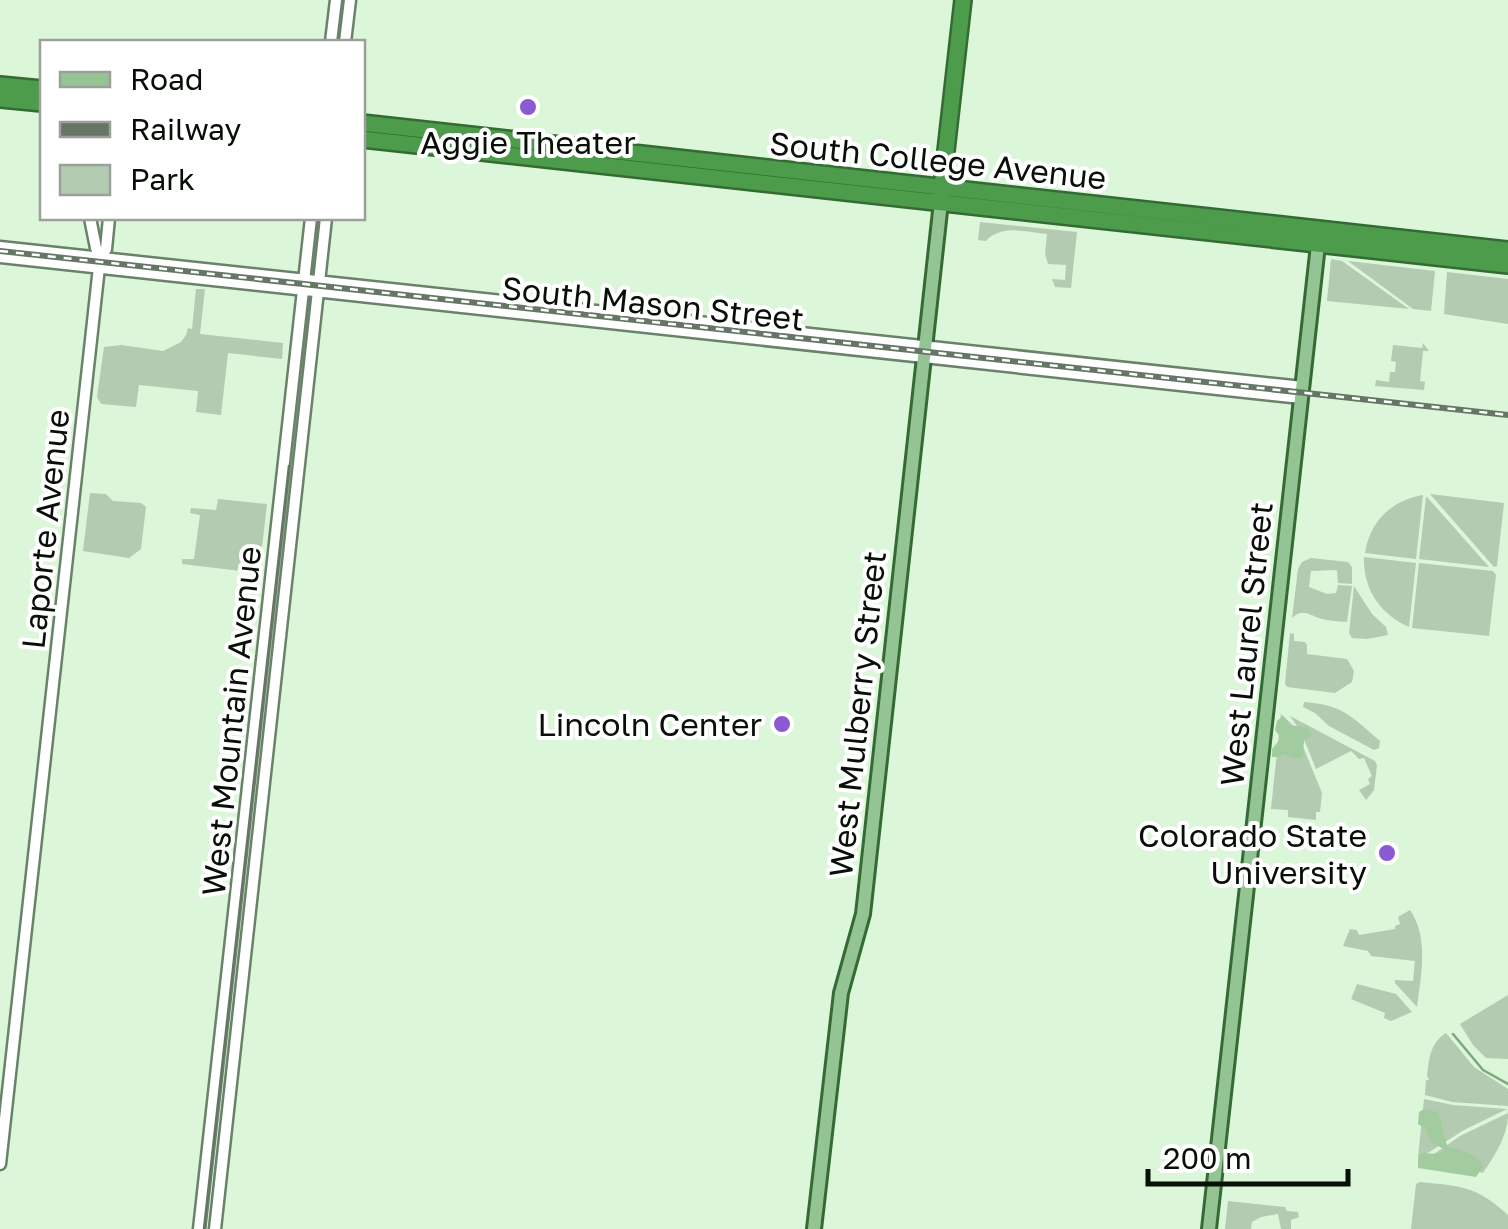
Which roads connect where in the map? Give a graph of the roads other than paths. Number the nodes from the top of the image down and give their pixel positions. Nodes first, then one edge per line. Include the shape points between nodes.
1 (336, 0) edge
2 (350, 0) edge
3 (964, 0) edge
4 (331, 40) edge
5 (345, 40) edge
6 (0, 84) edge
7 (40, 89) edge
8 (0, 98) edge
9 (40, 103) edge
10 (365, 123) edge
11 (365, 138) edge
12 (941, 194) junction
13 (1095, 212) junction
14 (90, 220) edge
15 (106, 220) edge
16 (311, 220) edge
17 (326, 220) edge
18 (1319, 236) junction
19 (1472, 246) junction
20 (0, 247) edge
21 (1508, 250) edge
22 (0, 257) edge
23 (1446, 258) junction
24 (100, 263) junction
25 (1508, 265) edge
26 (304, 286) junction
27 (318, 287) junction
28 (924, 352) junction
29 (1302, 392) junction
30 (0, 1164) edge
31 (199, 1229) edge
32 (215, 1229) edge
33 (814, 1229) edge
34 (1209, 1229) edge

1 - 4 street
2 - 5 street
3 - 12 highway
6 - 7 highway
8 - 9 highway
10 - 12 highway, South College Avenue
11 - 12 highway, South College Avenue
12 - 13 highway, South College Avenue
12 - 13 highway, South College Avenue via 1036,212
12 - 28 main road, West Mulberry Street
13 - 18 highway, South College Avenue
13 - 18 highway, South College Avenue via 1162,213
14 - 24 street, Laporte Avenue
15 - 24 street, Laporte Avenue
16 - 26 street, West Mountain Avenue
17 - 27 street, West Mountain Avenue
18 - 19 highway, South College Avenue
18 - 23 highway, South College Avenue
18 - 29 main road, West Laurel Street
19 - 21 highway, South College Avenue
19 - 23 highway
20 - 24 street
22 - 24 street
23 - 25 highway, South College Avenue
24 - 26 street, South Mason Street
24 - 30 street, Laporte Avenue
26 - 27 street, South Mason Street
26 - 31 street, West Mountain Avenue
27 - 28 street, South Mason Street
27 - 32 street, West Mountain Avenue
28 - 29 street, South Mason Street
28 - 33 main road, West Mulberry Street via 863,914 842,993
29 - 34 main road, West Laurel Street

